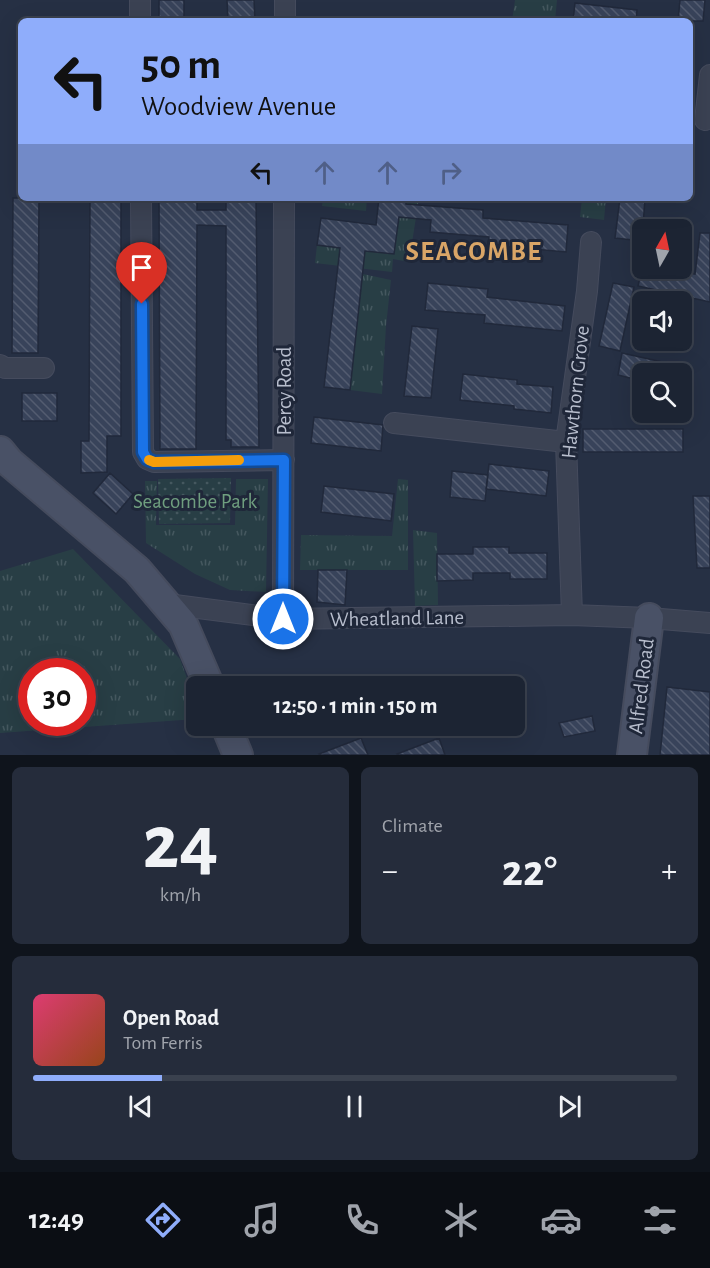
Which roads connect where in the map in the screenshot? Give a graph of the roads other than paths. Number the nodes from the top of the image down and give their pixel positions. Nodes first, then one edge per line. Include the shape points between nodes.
1 (140, 0) edge
2 (285, 0) edge
3 (140, 18) edge
4 (285, 18) edge
5 (710, 75) edge
6 (702, 120) edge
7 (141, 201) edge
8 (284, 201) edge
9 (591, 242) dead end
10 (0, 365) edge
11 (44, 368) dead end
12 (394, 423) dead end
13 (566, 442) junction
14 (0, 451) edge
15 (284, 460) junction
16 (167, 604) junction
17 (572, 615) junction
18 (649, 618) junction
19 (283, 619) junction
20 (710, 623) edge
21 (205, 676) edge
22 (230, 736) edge
23 (238, 755) edge
24 (632, 755) edge

1 - 3 street
2 - 4 street
5 - 6 street
7 - 15 street via 143,452 154,462
8 - 15 street, Percy Road
9 - 13 street, Hawthorn Grove
10 - 11 street
12 - 13 street
13 - 17 street, Hawthorn Grove
14 - 16 main road via 16,469 137,570
15 - 19 street, Percy Road
16 - 19 street, Wheatland Lane
16 - 21 main road via 183,624
17 - 18 street, Wheatland Lane
17 - 19 street, Wheatland Lane
18 - 20 street, Wheatland Lane
18 - 24 main road, Alfred Road
22 - 23 main road

